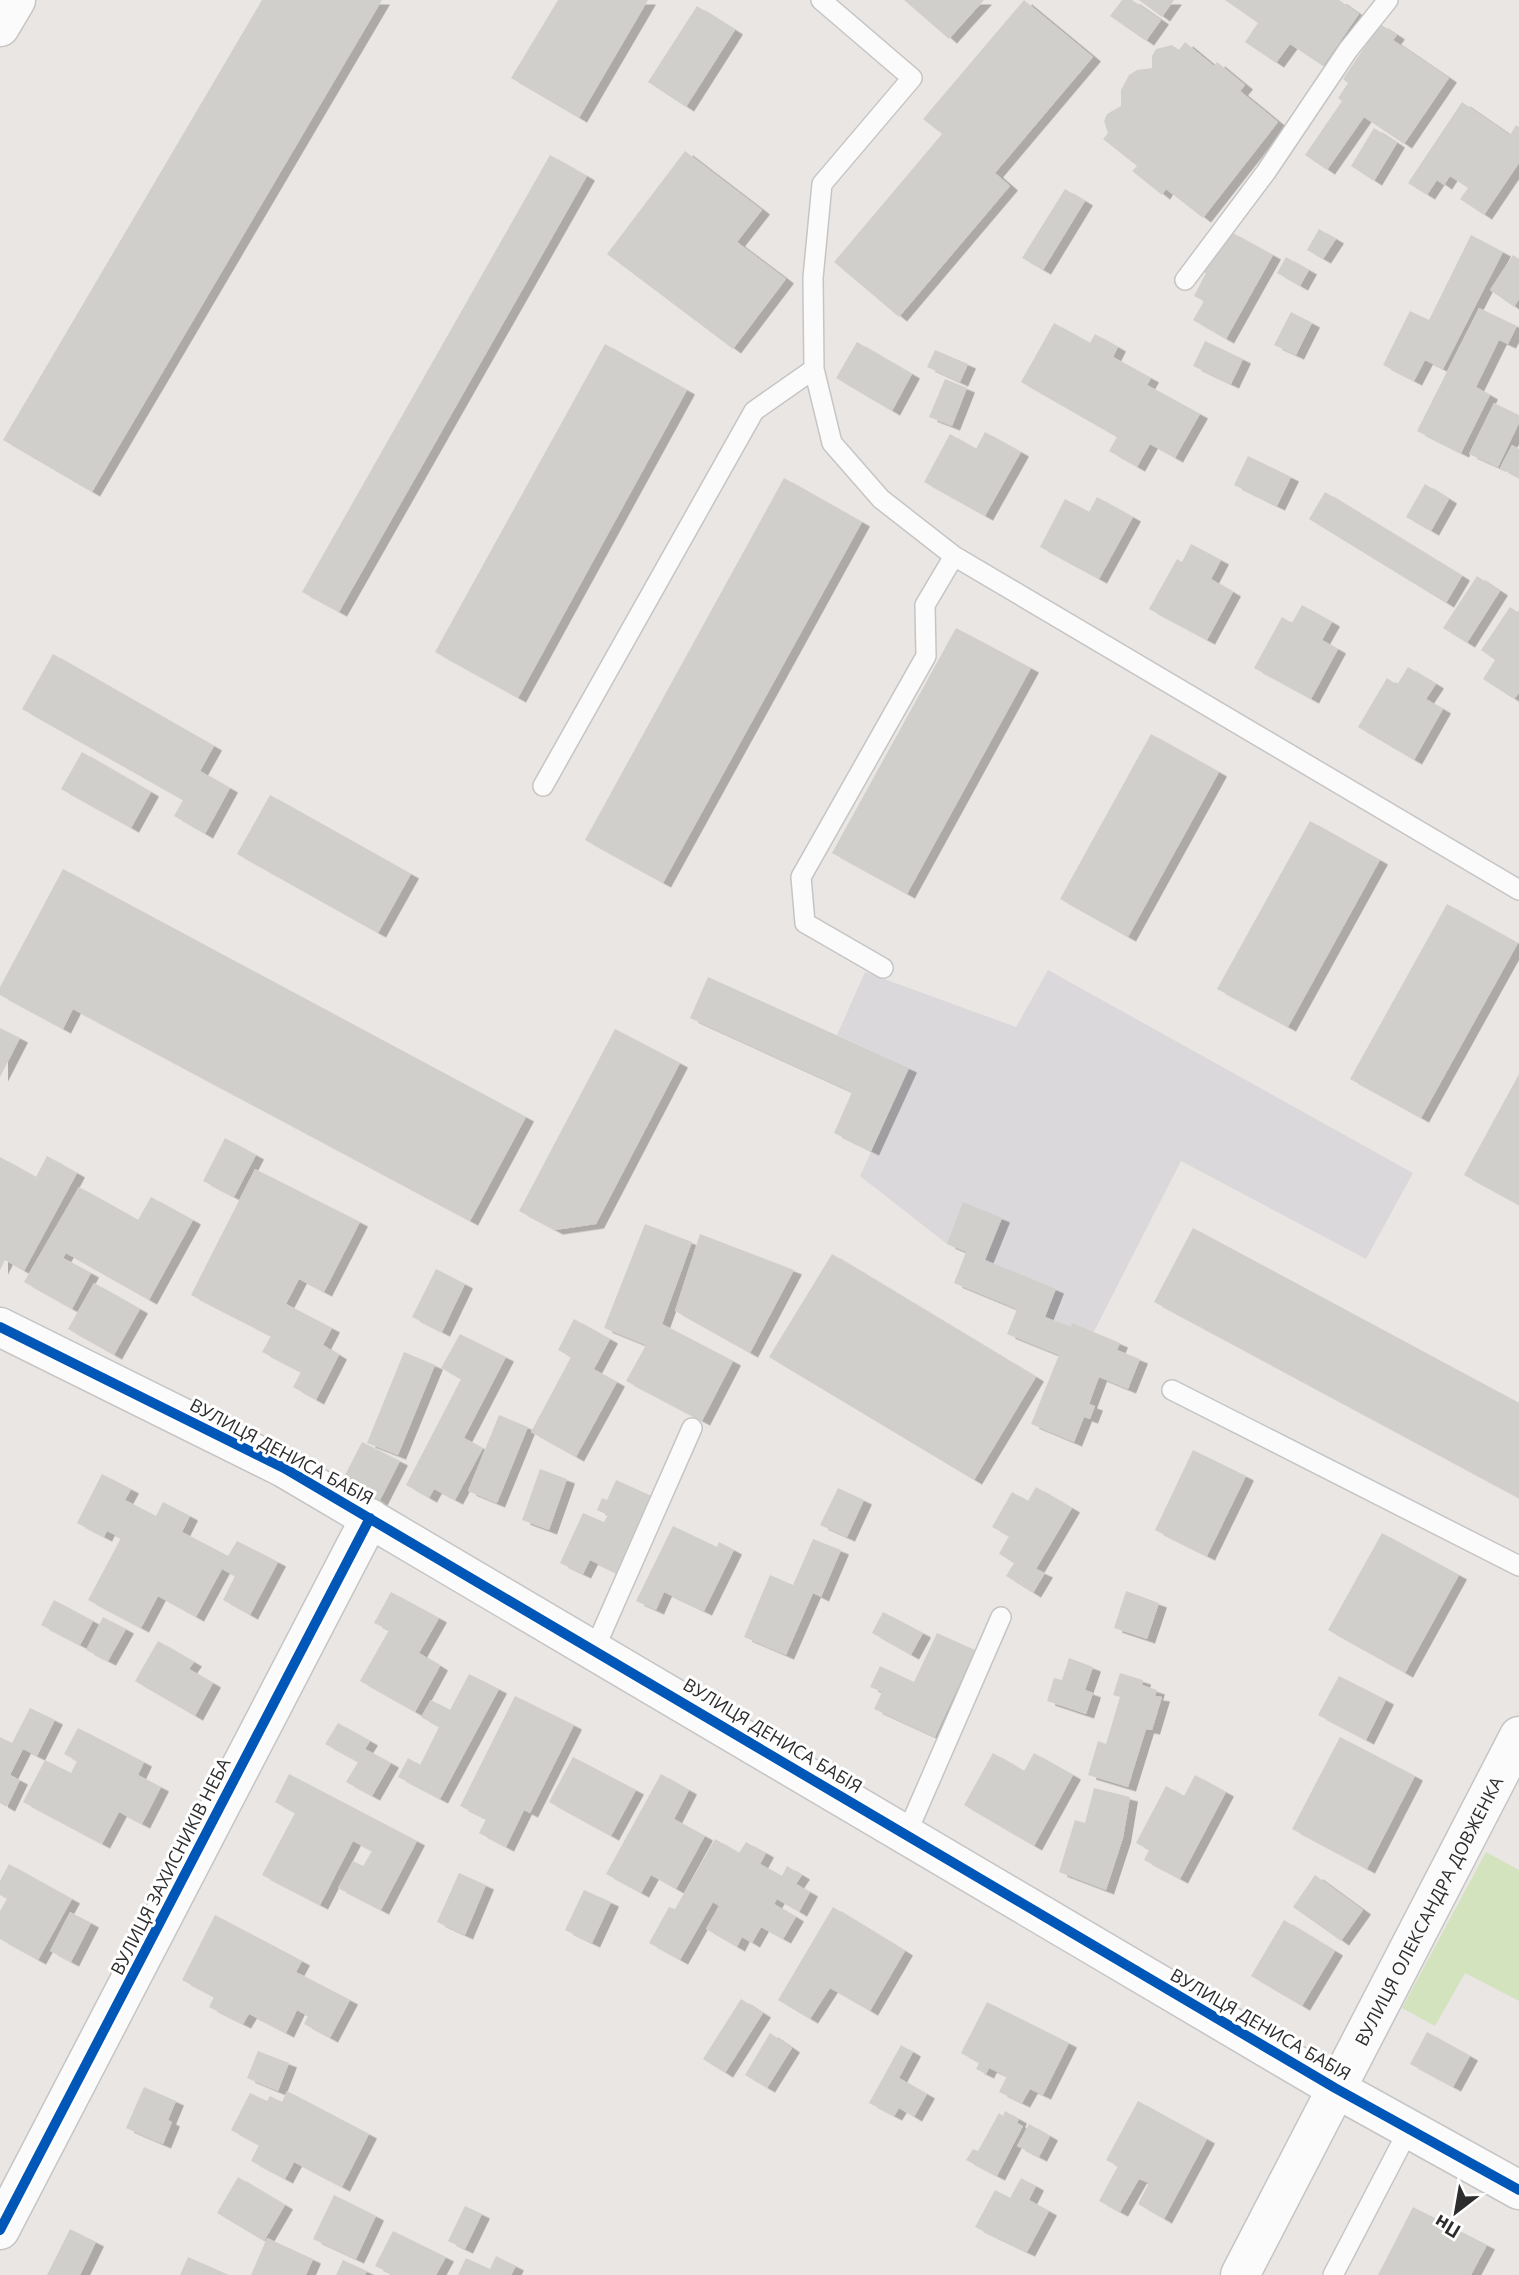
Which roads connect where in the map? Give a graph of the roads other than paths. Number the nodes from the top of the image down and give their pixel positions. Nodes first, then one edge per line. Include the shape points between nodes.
1 (16, 0) edge
2 (821, 0) edge
3 (1388, 0) edge
4 (0, 27) edge
5 (1185, 280) dead end
6 (814, 369) junction
7 (954, 556) junction
8 (543, 786) dead end
9 (1519, 890) edge
10 (883, 968) dead end
11 (0, 1327) edge
12 (1172, 1390) dead end
13 (692, 1428) dead end
14 (370, 1518) junction
15 (1519, 1566) edge
16 (1001, 1617) dead end
17 (594, 1650) junction
18 (1519, 1736) edge
19 (906, 1835) junction
20 (1335, 2088) junction
21 (1409, 2129) junction
22 (1519, 2190) edge
23 (0, 2230) edge
24 (1240, 2275) edge
25 (1333, 2275) edge

1 - 4 street
2 - 6 lane via 912,78 822,184 813,278
3 - 5 lane
6 - 7 lane via 832,443 881,499
6 - 8 lane via 754,411
7 - 9 lane
7 - 10 lane via 925,605 926,656 801,877 805,923
11 - 14 street, ВУЛИЦЯ ДЕНИСА БАБІЯ via 284,1468
12 - 15 lane
13 - 17 lane
14 - 17 street, ВУЛИЦЯ ДЕНИСА БАБІЯ
14 - 23 street, ВУЛИЦЯ ЗАХИСНИКІВ НЕБА
16 - 19 lane
17 - 19 street, ВУЛИЦЯ ДЕНИСА БАБІЯ
18 - 20 street, ВУЛИЦЯ ОЛЕКСАНДРА ДОВЖЕНКА
19 - 20 street, ВУЛИЦЯ ДЕНИСА БАБІЯ
20 - 21 street, ВУЛИЦЯ ДЕНИСА БАБІЯ
20 - 24 street, ВУЛИЦЯ ОЛЕКСАНДРА ДОВЖЕНКА
21 - 22 street, ВУЛИЦЯ ДЕНИСА БАБІЯ
21 - 25 lane

